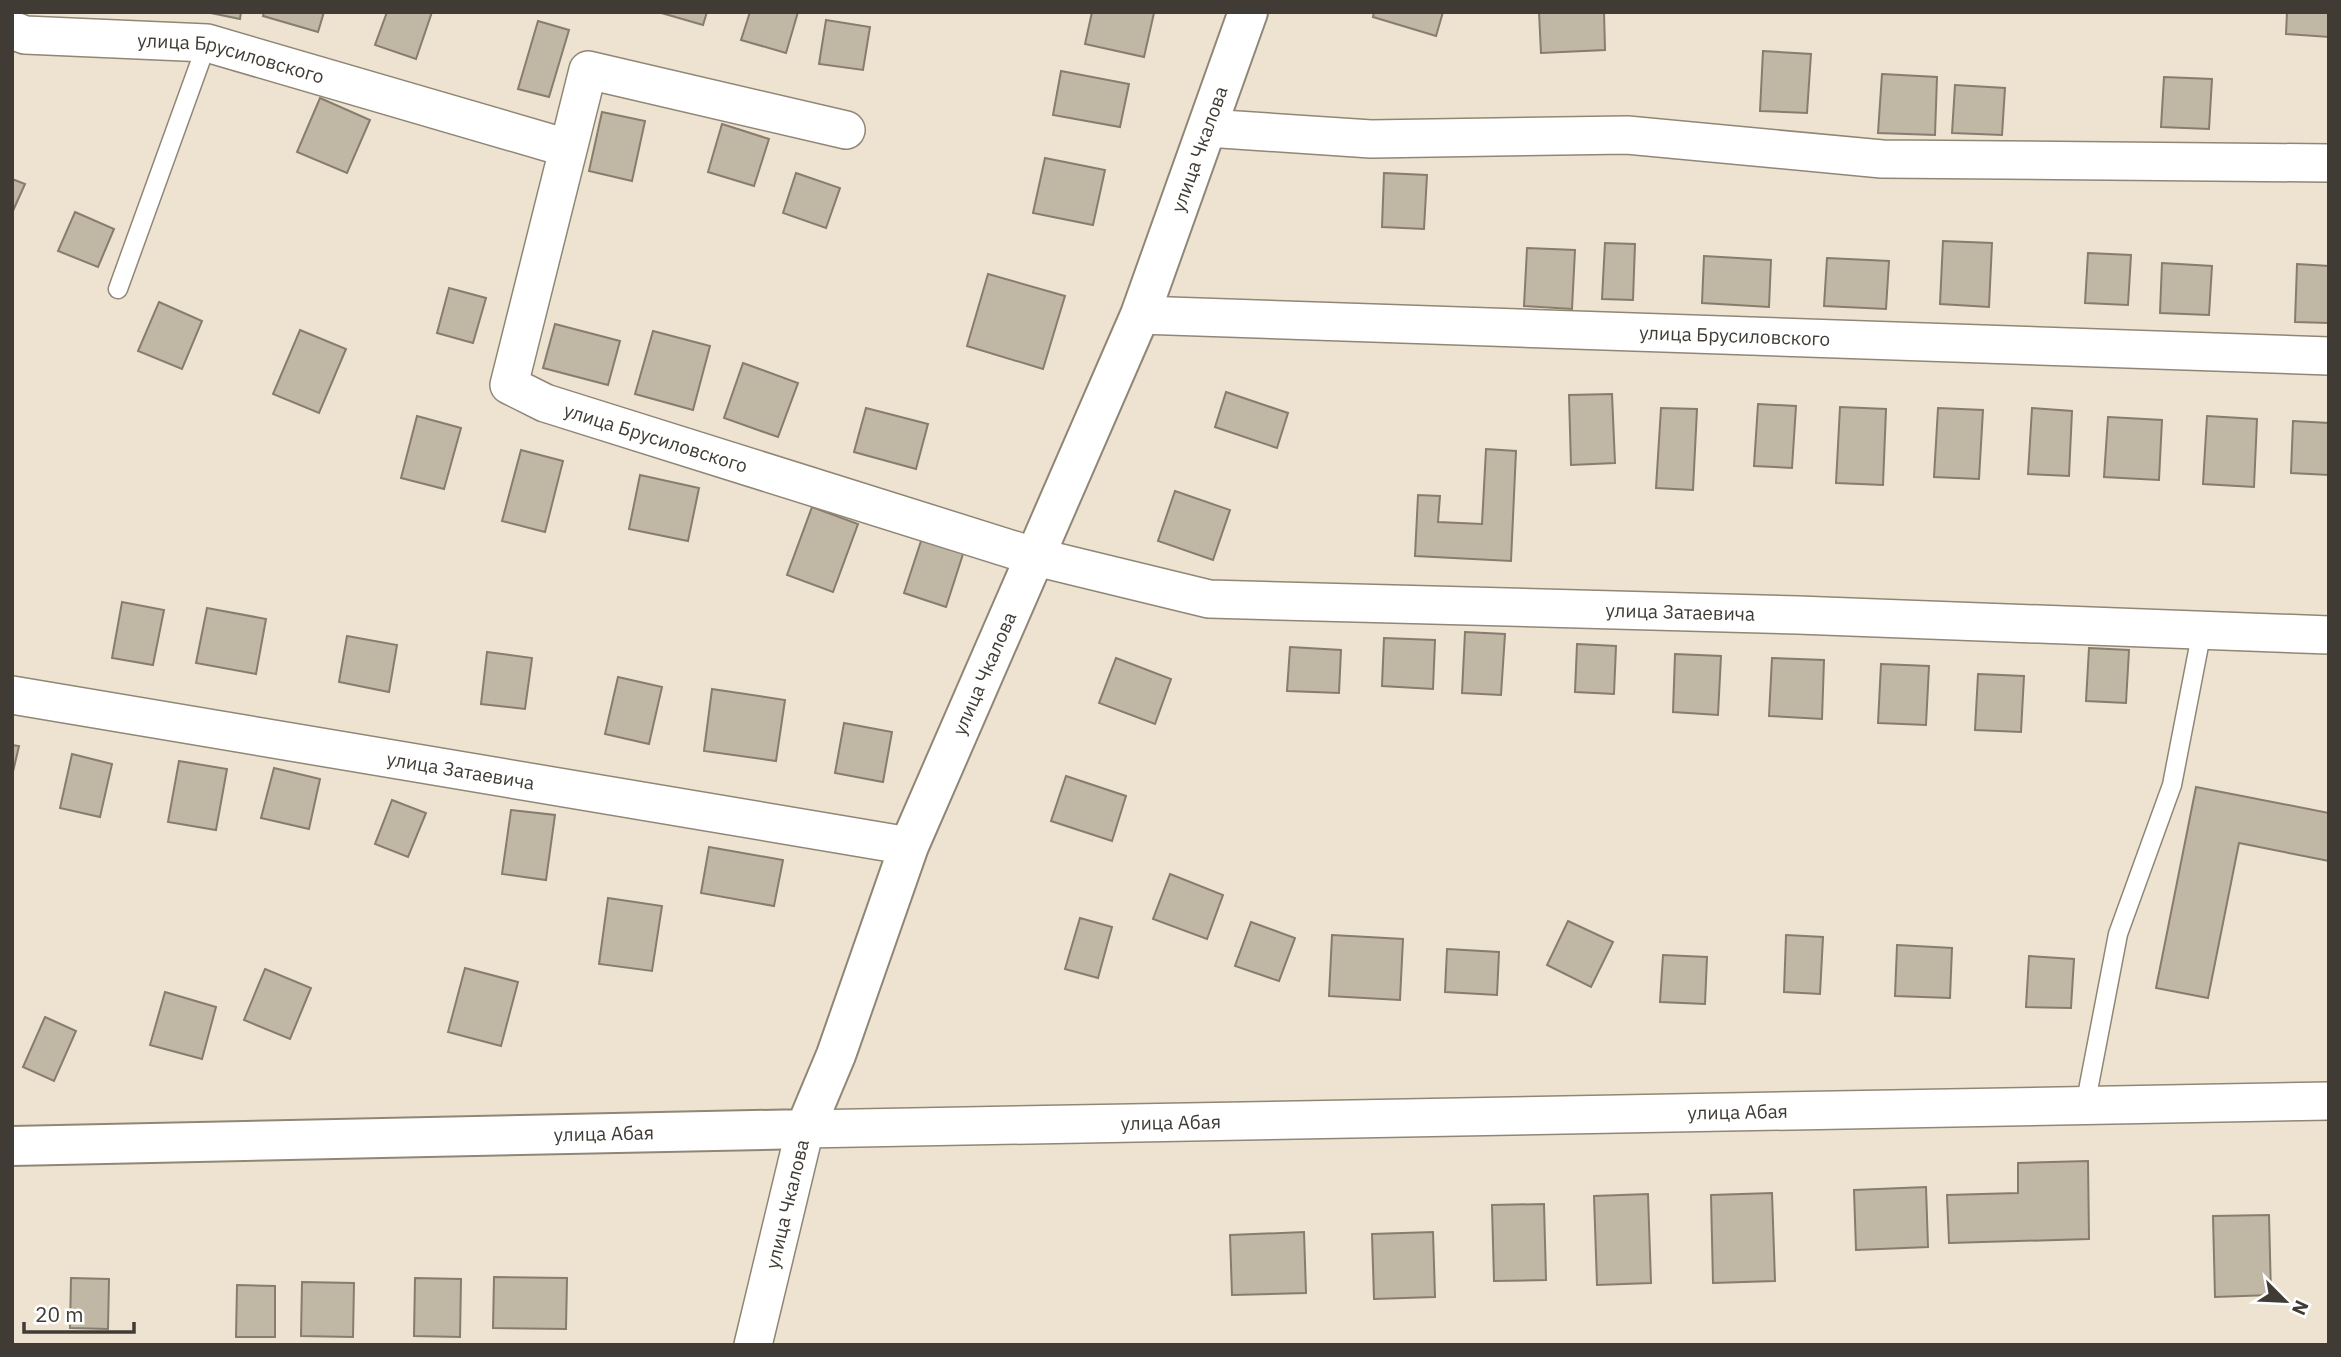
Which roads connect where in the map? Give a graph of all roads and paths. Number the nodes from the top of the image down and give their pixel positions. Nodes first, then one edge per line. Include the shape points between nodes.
1 (1248, 12) edge
2 (12, 30) edge
3 (207, 43) junction
4 (1207, 128) junction
5 (846, 130) dead end
6 (567, 148) junction
7 (2329, 163) edge
8 (118, 289) dead end
9 (1140, 315) junction
10 (2329, 356) edge
11 (1036, 557) junction
12 (2202, 630) junction
13 (2329, 635) edge
14 (12, 695) edge
15 (909, 846) junction
16 (2329, 1101) edge
17 (2085, 1106) junction
18 (805, 1129) junction
19 (12, 1146) edge
20 (753, 1345) edge

1 - 4 street, улица Чкалова
2 - 3 street, улица Брусиловского via 25,35
3 - 6 street, улица Брусиловского
3 - 8 lane
4 - 7 street via 1370,139 1627,135 1882,159
4 - 9 street, улица Чкалова
5 - 6 street, улица Брусиловского via 588,70
6 - 11 street, улица Брусиловского via 509,385 545,403
9 - 10 street, улица Брусиловского
9 - 11 street, улица Чкалова
11 - 12 street, улица Затаевича via 1209,599
11 - 15 street, улица Чкалова
12 - 13 street, улица Затаевича
12 - 17 lane via 2172,785 2118,934
14 - 15 street, улица Затаевича
15 - 18 street, улица Чкалова via 836,1055
16 - 17 street, улица Абая
17 - 18 street, улица Абая
18 - 19 street, улица Абая
18 - 20 street, улица Чкалова

